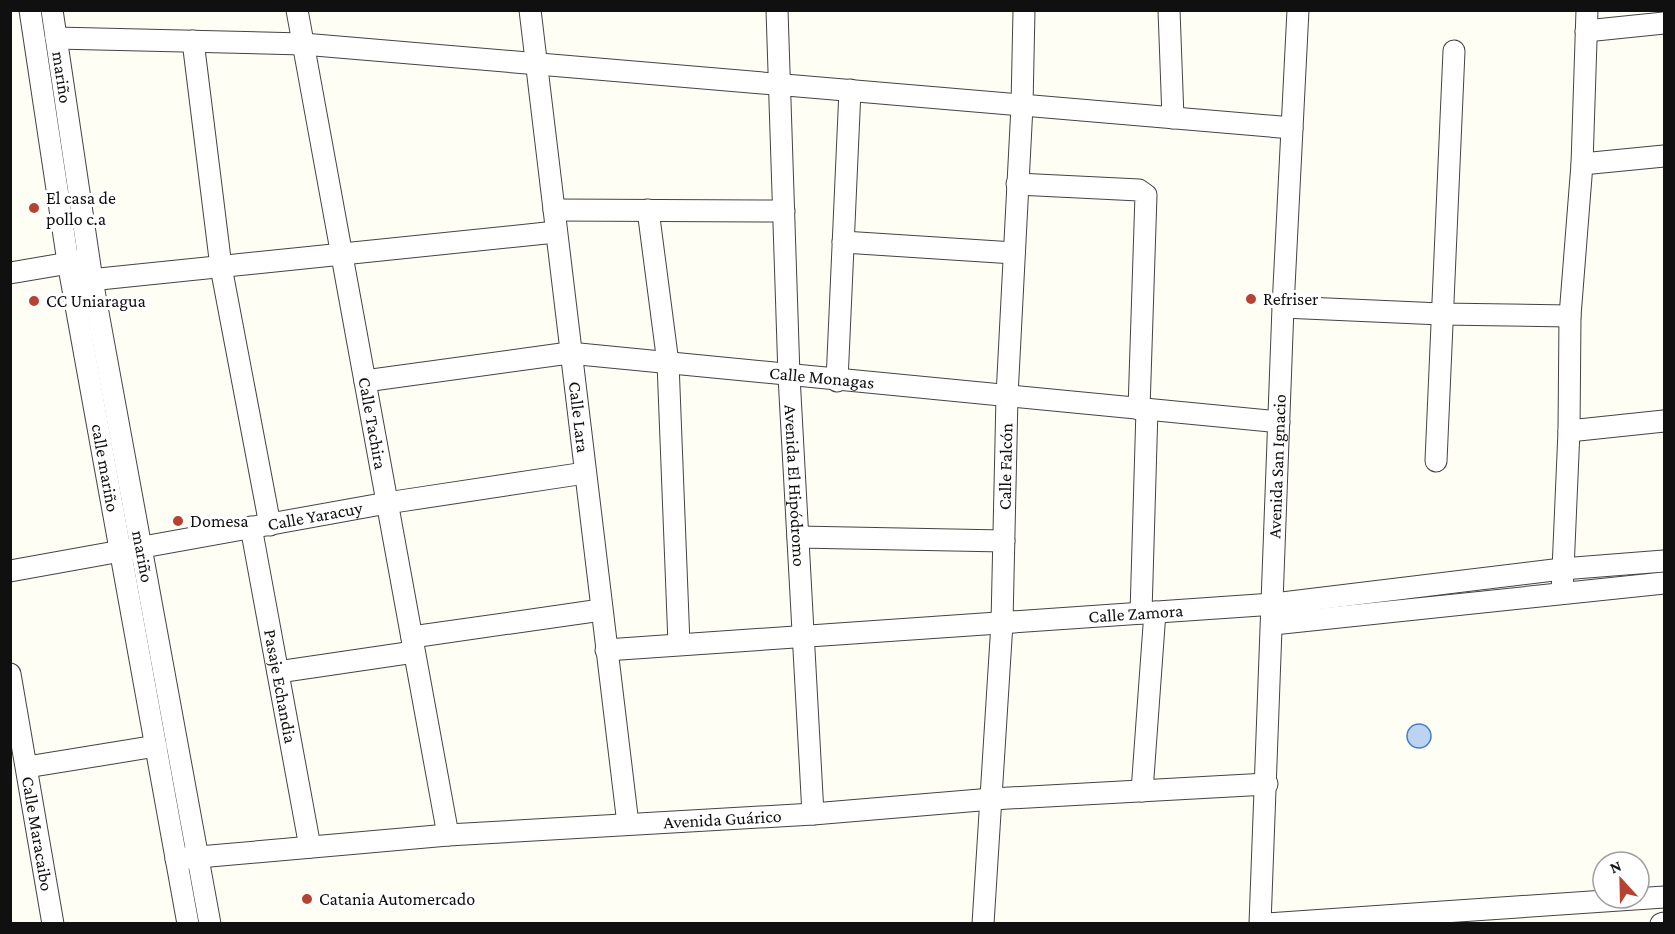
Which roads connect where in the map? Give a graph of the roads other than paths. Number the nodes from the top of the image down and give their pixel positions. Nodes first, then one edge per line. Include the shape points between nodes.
1 (30, 10) edge
2 (52, 10) edge
3 (297, 10) edge
4 (530, 10) edge
5 (777, 10) edge
6 (1024, 10) edge
7 (1168, 10) edge
8 (1298, 10) edge
9 (1587, 21) edge
10 (1665, 23) edge
11 (56, 38) junction
12 (193, 41) junction
13 (303, 44) junction
14 (1454, 51) dead end
15 (537, 64) junction
16 (781, 84) junction
17 (850, 90) junction
18 (1022, 106) junction
19 (1173, 118) junction
20 (1292, 128) junction
21 (1665, 156) edge
22 (1582, 164) junction
23 (1017, 184) junction
24 (554, 210) junction
25 (648, 210) junction
26 (784, 211) junction
27 (556, 232) junction
28 (843, 242) junction
29 (1014, 253) junction
30 (342, 254) junction
31 (220, 267) junction
32 (80, 271) junction
33 (10, 273) edge
34 (1283, 307) junction
35 (1441, 314) junction
36 (1570, 316) junction
37 (569, 353) junction
38 (668, 363) junction
39 (789, 376) junction
40 (365, 381) junction
41 (837, 381) junction
42 (1007, 396) junction
43 (1143, 409) junction
44 (1665, 421) edge
45 (1279, 422) junction
46 (1569, 431) junction
47 (1436, 461) dead end
48 (585, 473) junction
49 (387, 503) junction
50 (261, 526) junction
51 (798, 537) junction
52 (1004, 541) junction
53 (142, 546) junction
54 (120, 551) junction
55 (1665, 561) edge
56 (1562, 569) junction
57 (10, 572) edge
58 (1665, 583) edge
59 (1562, 593) junction
60 (602, 610) junction
61 (1148, 613) junction
62 (1273, 614) junction
63 (1002, 623) junction
64 (803, 636) junction
65 (413, 644) junction
66 (679, 644) junction
67 (606, 650) junction
68 (278, 672) junction
69 (10, 674) edge
70 (156, 746) junction
71 (27, 767) junction
72 (1267, 784) junction
73 (1142, 791) junction
74 (993, 799) junction
75 (813, 814) junction
76 (628, 824) junction
77 (448, 835) junction
78 (310, 847) junction
79 (199, 855) junction
80 (176, 858) junction
81 (1665, 897) edge
82 (53, 924) edge
83 (188, 924) edge
84 (210, 924) edge
85 (983, 924) edge
86 (1260, 924) edge
87 (1266, 924) edge

1 - 32 street, calle mariño
2 - 11 street, mariño
3 - 13 street, Calle Tachira
4 - 15 street, Calle Lara
5 - 16 street, Avenida El Hipódromo
6 - 18 street, Calle Falcón
7 - 19 street
8 - 20 street, Avenida San Ignacio
9 - 10 street
9 - 22 street
11 - 12 street
11 - 32 street, mariño
12 - 13 street
12 - 31 street, Pasaje Echandia
13 - 15 street
13 - 30 street, Calle Tachira
14 - 35 street
15 - 16 street
15 - 24 street, Calle Lara
16 - 17 street
16 - 26 street, Avenida El Hipódromo
17 - 18 street
17 - 28 street
18 - 19 street
18 - 23 street, Calle Falcón
19 - 20 street
20 - 34 street, Avenida San Ignacio
21 - 22 street
22 - 36 street
23 - 29 street, Calle Falcón
23 - 43 street via 1139,190 1146,195
24 - 25 street
24 - 27 street, Calle Lara
25 - 26 street
25 - 38 street
26 - 39 street, Avenida El Hipódromo
27 - 30 street
27 - 37 street, Calle Lara
28 - 29 street
28 - 41 street
29 - 42 street, Calle Falcón
30 - 31 street
30 - 40 street, Calle Tachira
31 - 32 street
31 - 50 street, Pasaje Echandia
32 - 33 street
32 - 53 street, mariño
32 - 54 street, calle mariño
34 - 35 street
34 - 45 street, Avenida San Ignacio
35 - 36 street
35 - 47 street
36 - 46 street
37 - 38 street, Calle Monagas
37 - 40 street, Calle Monagas
37 - 48 street, Calle Lara
38 - 39 street, Calle Monagas
38 - 66 street
39 - 41 street, Calle Monagas
39 - 51 street, Avenida El Hipódromo
40 - 49 street, Calle Tachira
41 - 42 street, Calle Monagas
42 - 43 street, Calle Monagas
42 - 52 street, Calle Falcón
43 - 45 street, Calle Monagas
43 - 61 street
44 - 46 street
45 - 62 street, Avenida San Ignacio
46 - 56 street
48 - 49 street, Calle Yaracuy
48 - 60 street, Calle Lara
49 - 50 street, Calle Yaracuy
49 - 65 street, Calle Tachira
50 - 53 street, Calle Yaracuy
50 - 68 street, Pasaje Echandia
51 - 52 street
51 - 64 street, Avenida El Hipódromo
52 - 63 street, Calle Falcón
53 - 54 street, Calle Yaracuy
53 - 79 street, mariño
54 - 57 street, Calle Yaracuy
54 - 70 street, calle mariño
55 - 56 street, Calle Zamora
56 - 59 street
56 - 62 street, Calle Zamora
58 - 59 street, Calle Zamora
59 - 62 street, Calle Zamora
60 - 65 street
60 - 67 street, Calle Lara
61 - 62 street, Calle Zamora
61 - 63 street, Calle Zamora
61 - 73 street
62 - 72 street, Avenida San Ignacio
63 - 64 street, Calle Zamora
63 - 74 street, Calle Falcón
64 - 66 street, Calle Zamora
64 - 75 street, Avenida El Hipódromo
65 - 68 street
65 - 77 street, Calle Tachira
66 - 67 street, Calle Zamora
67 - 76 street, Calle Lara
68 - 78 street, Pasaje Echandia
69 - 71 street, Calle Maracaibo
70 - 71 street
70 - 80 street, calle mariño
71 - 82 street, Calle Maracaibo
72 - 73 street, Avenida Guárico
72 - 86 street, Avenida San Ignacio
73 - 74 street, Avenida Guárico
74 - 75 street, Avenida Guárico
74 - 85 street, Calle Falcón
75 - 76 street, Avenida Guárico
76 - 77 street, Avenida Guárico
77 - 78 street, Avenida Guárico
78 - 79 street, Avenida Guárico
79 - 80 street, Avenida Guárico
79 - 84 street, mariño
80 - 83 street, calle mariño
81 - 87 street

